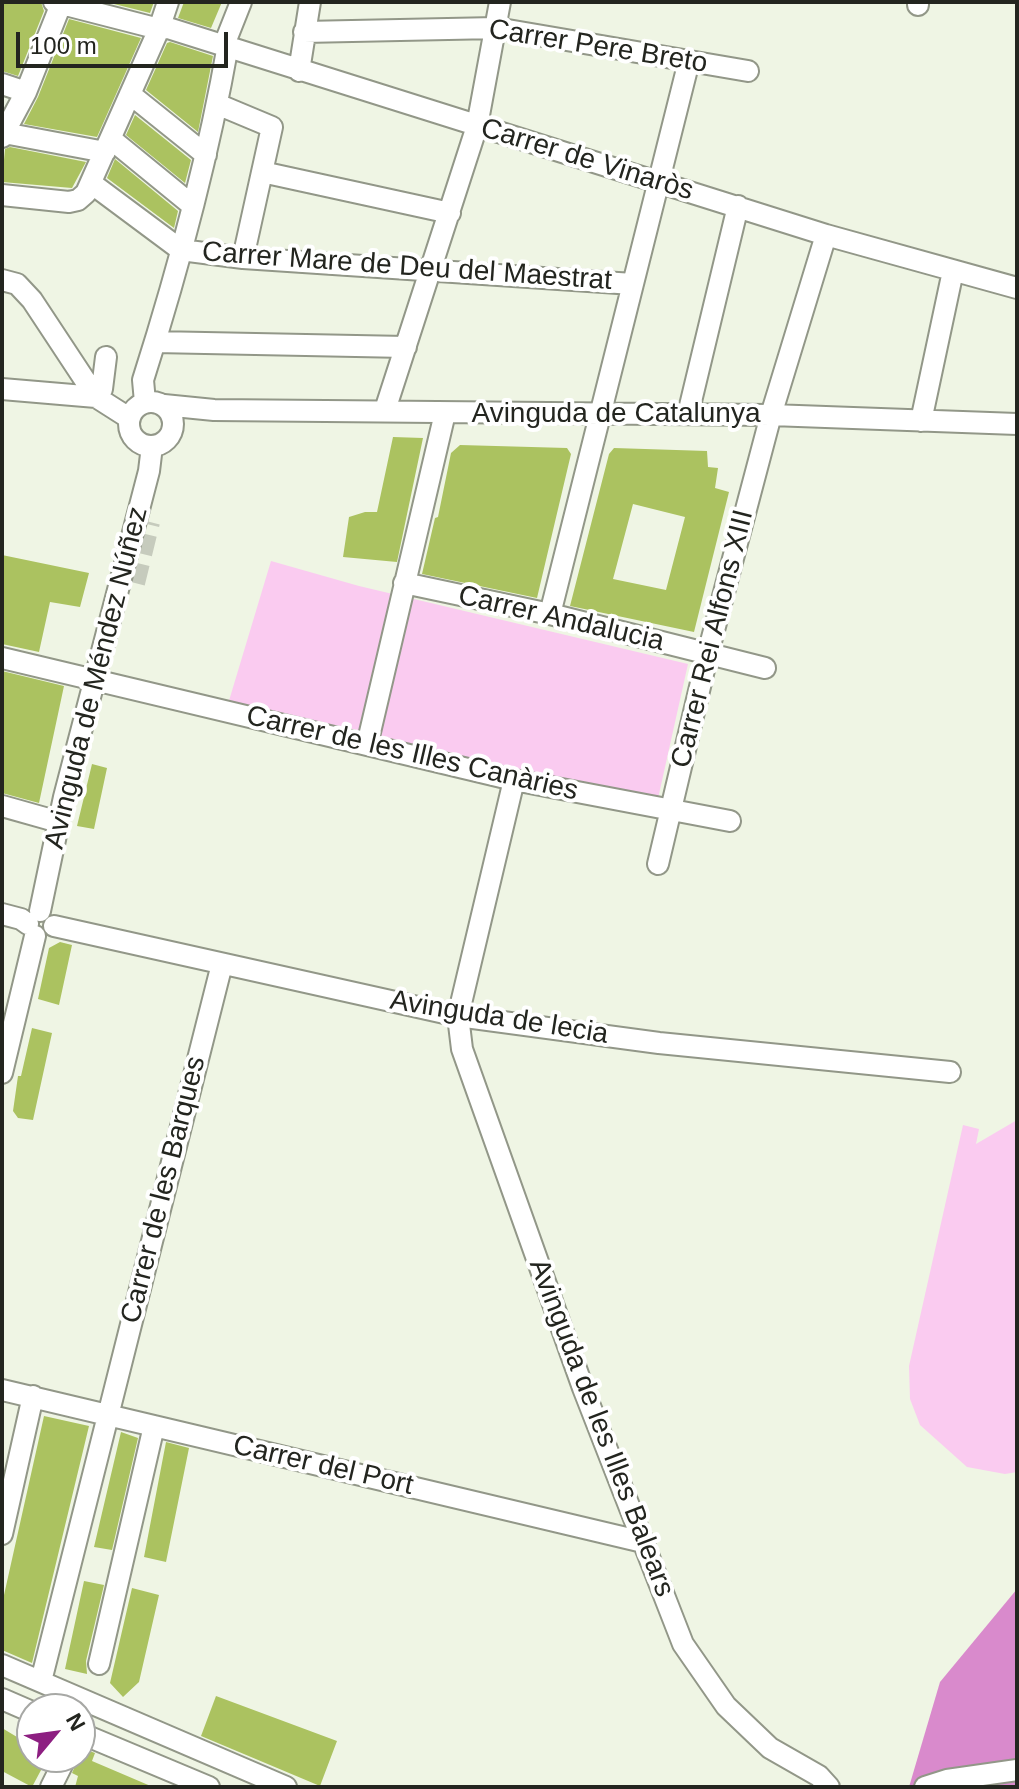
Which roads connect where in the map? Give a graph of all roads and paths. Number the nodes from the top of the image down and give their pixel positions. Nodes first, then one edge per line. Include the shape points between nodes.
1 (168, 2) edge
2 (241, 2) edge
3 (310, 2) edge
4 (500, 2) edge
5 (57, 3) edge
6 (496, 28) junction
7 (159, 29) junction
8 (304, 32) junction
9 (226, 45) junction
10 (689, 61) junction
11 (299, 71) junction
12 (748, 71) dead end
13 (2, 84) edge
14 (26, 92) junction
15 (130, 94) junction
16 (217, 104) junction
17 (477, 126) junction
18 (3, 135) edge
19 (108, 146) junction
20 (206, 155) junction
21 (262, 172) junction
22 (660, 182) junction
23 (91, 183) junction
24 (2, 195) edge
25 (193, 206) junction
26 (738, 206) junction
27 (450, 213) junction
28 (826, 235) junction
29 (181, 250) junction
30 (243, 258) junction
31 (431, 271) junction
32 (953, 271) junction
33 (2, 280) edge
34 (633, 284) junction
35 (1017, 288) edge
36 (155, 342) junction
37 (406, 347) junction
38 (106, 357) dead end
39 (2, 389) edge
40 (99, 393) junction
41 (154, 404) junction
42 (214, 410) junction
43 (385, 410) junction
44 (445, 413) junction
45 (600, 413) junction
46 (688, 414) junction
47 (771, 415) junction
48 (129, 418) junction
49 (921, 421) junction
50 (1017, 424) edge
51 (163, 440) junction
52 (150, 522) tunnel mouth
53 (135, 583) tunnel mouth
54 (404, 583) junction
55 (550, 614) junction
56 (106, 640) junction
57 (708, 653) junction
58 (2, 658) edge
59 (765, 668) dead end
60 (96, 680) junction
61 (367, 745) junction
62 (514, 780) junction
63 (2, 806) edge
64 (671, 809) junction
65 (730, 821) dead end
66 (59, 822) junction
67 (658, 864) dead end
68 (2, 914) edge
69 (39, 924) junction
70 (222, 964) junction
71 (458, 1016) junction
72 (950, 1072) dead end
73 (2, 1073) edge
74 (2, 1390) edge
75 (33, 1396) junction
76 (107, 1415) junction
77 (154, 1426) junction
78 (2, 1534) edge
79 (643, 1542) junction
80 (99, 1664) dead end
81 (2, 1665) edge
82 (41, 1681) junction
83 (96, 1740) edge
84 (1017, 1770) edge
85 (209, 1787) edge
86 (286, 1787) edge
87 (829, 1787) edge
88 (925, 1787) edge

1 - 7 street
2 - 9 street
3 - 8 street
4 - 6 street
5 - 7 street, Carrer de Vinaròs
5 - 14 street
6 - 8 street, Carrer Pere Breto
6 - 10 street, Carrer Pere Breto
6 - 17 street
7 - 9 street, Carrer de Vinaròs
7 - 15 street
8 - 11 street
9 - 11 street, Carrer de Vinaròs
9 - 16 street
10 - 12 street, Carrer Pere Breto
10 - 22 street
11 - 17 street, Carrer de Vinaròs
13 - 14 street
14 - 18 street
15 - 19 street
15 - 20 street
16 - 20 street
16 - 21 street via 272,127
17 - 22 street, Carrer de Vinaròs
17 - 27 street
18 - 19 street
19 - 23 street
19 - 25 street
20 - 25 street
21 - 27 street
21 - 30 street
22 - 26 street, Carrer de Vinaròs
22 - 34 street
23 - 24 street via 78,200 69,202
23 - 29 street
25 - 29 street
26 - 28 street, Carrer de Vinaròs
26 - 46 street
27 - 31 street
28 - 32 street, Carrer de Vinaròs
28 - 47 street, Carrer Rei Alfons XIII
29 - 30 street, Carrer Mare de Deu del Maestrat
29 - 36 street
30 - 31 street, Carrer Mare de Deu del Maestrat
31 - 34 street, Carrer Mare de Deu del Maestrat
31 - 37 street
32 - 35 street, Carrer de Vinaròs
32 - 49 street
33 - 40 street via 17,284 32,300
34 - 45 street
36 - 37 street
36 - 41 street via 143,380
37 - 43 street
38 - 40 street
39 - 40 street
40 - 48 street
41 - 42 street, Avinguda de Catalunya
41 - 48 street via 135,407
41 - 51 street via 172,416
42 - 43 street, Avinguda de Catalunya
42 - 51 street, Avinguda de Catalunya via 192,416
43 - 44 street, Avinguda de Catalunya
44 - 45 street, Avinguda de Catalunya
44 - 54 street
45 - 46 street, Avinguda de Catalunya
45 - 55 street
46 - 47 street, Avinguda de Catalunya
47 - 49 street, Avinguda de Catalunya
47 - 57 street, Carrer Rei Alfons XIII
48 - 51 street via 130,432 139,443
49 - 50 street, Avinguda de Catalunya
51 - 52 street via 160,485
51 - 56 street, Avinguda de Méndez Núñez via 149,471
53 - 56 street via 125,617
54 - 55 street, Carrer Andalucia
54 - 61 street
55 - 57 street, Carrer Andalucia
56 - 60 street, Avinguda de Méndez Núñez
57 - 59 street, Carrer Andalucia
57 - 64 street, Carrer Rei Alfons XIII
58 - 60 street, Carrer de les Illes Canàries
60 - 61 street, Carrer de les Illes Canàries
60 - 66 street, Avinguda de Méndez Núñez
61 - 62 street, Carrer de les Illes Canàries
62 - 64 street, Carrer de les Illes Canàries
62 - 71 street
63 - 66 street
64 - 65 street, Carrer de les Illes Canàries
64 - 67 street, Carrer Rei Alfons XIII
66 - 69 street, Avinguda de Méndez Núñez
68 - 69 street, Avinguda de lecia
69 - 70 street, Avinguda de lecia
69 - 73 street, Avinguda de Méndez Núñez
70 - 71 street, Avinguda de lecia
70 - 76 street, Carrer de les Barques
71 - 72 street, Avinguda de lecia via 659,1043
71 - 79 street, Avinguda de les Illes Balears via 462,1049
74 - 75 street, Carrer del Port
75 - 76 street, Carrer del Port
75 - 78 street
76 - 77 street, Carrer del Port
76 - 82 street, Carrer de les Barques
77 - 79 street, Carrer del Port
77 - 80 street
79 - 87 street, Avinguda de les Illes Balears via 683,1644 726,1706 770,1748
81 - 82 street
82 - 86 street
83 - 85 street
84 - 88 street

